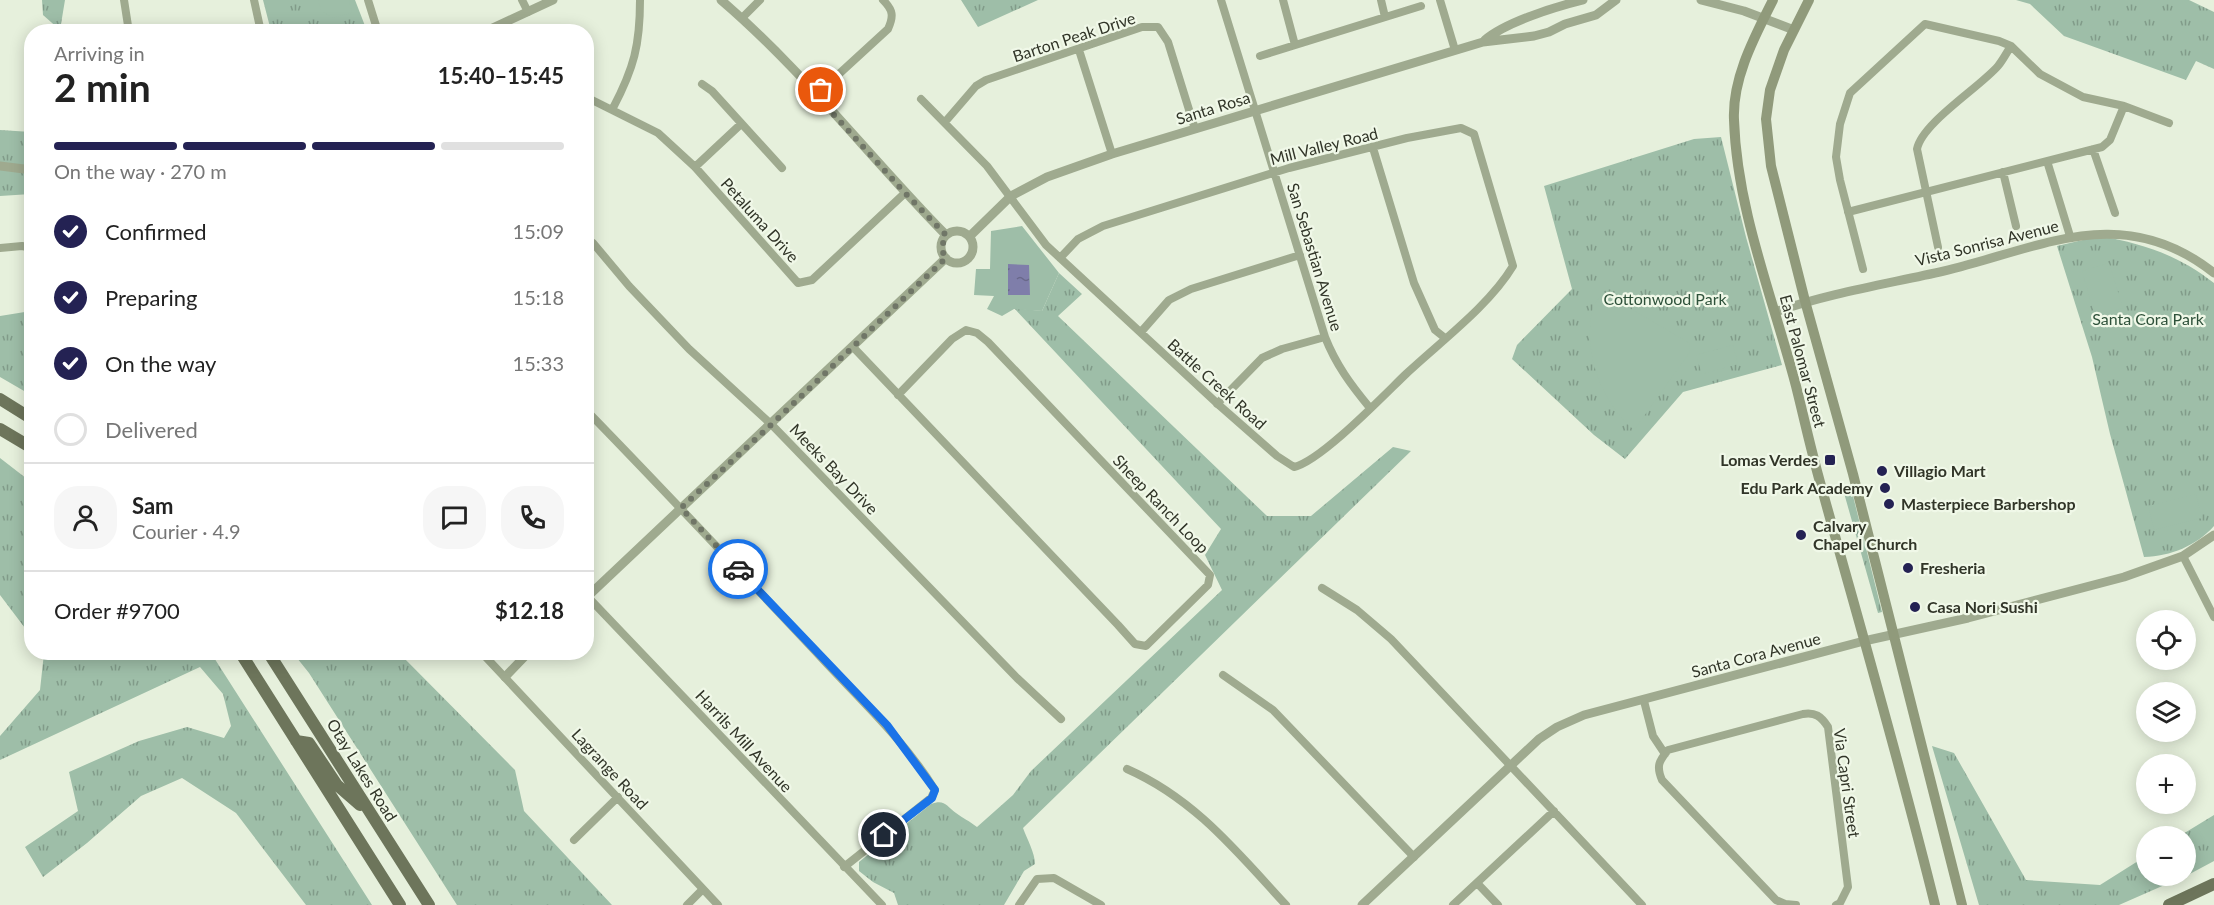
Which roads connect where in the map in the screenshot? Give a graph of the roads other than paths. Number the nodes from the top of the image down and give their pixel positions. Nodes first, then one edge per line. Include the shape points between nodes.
1 (124, 0) edge
2 (254, 0) edge
3 (368, 0) edge
4 (522, 0) edge
5 (553, 0) edge
6 (640, 0) edge
7 (721, 0) edge
8 (760, 0) edge
9 (883, 0) edge
10 (1221, 0) edge
11 (1283, 0) edge
12 (1381, 0) edge
13 (1440, 0) edge
14 (1583, 0) edge
15 (1616, 0) edge
16 (1701, 0) edge
17 (1773, 0) edge
18 (1809, 0) edge
19 (1421, 6) dead end
20 (528, 12) junction
21 (1385, 17) junction
22 (742, 18) junction
23 (1764, 18) junction
24 (128, 24) edge
25 (259, 24) edge
26 (376, 24) edge
27 (502, 24) edge
28 (1794, 30) junction
29 (1483, 42) junction
30 (1296, 45) junction
31 (2010, 46) junction
32 (1079, 50) junction
33 (1455, 50) junction
34 (1260, 56) dead end
35 (702, 84) dead end
36 (816, 95) junction
37 (921, 99) dead end
38 (594, 100) edge
39 (2124, 106) junction
40 (613, 108) junction
41 (1256, 110) junction
42 (945, 122) junction
43 (2169, 123) dead end
44 (741, 124) junction
45 (1195, 129) junction
46 (1373, 148) junction
47 (2094, 149) junction
48 (1112, 154) junction
49 (2047, 161) junction
50 (0, 166) edge
51 (695, 167) junction
52 (782, 168) dead end
53 (24, 169) edge
54 (1274, 172) junction
55 (2003, 172) junction
56 (905, 193) junction
57 (1925, 193) junction
58 (1011, 196) junction
59 (1848, 212) junction
60 (2115, 213) dead end
61 (2016, 226) dead end
62 (946, 235) junction
63 (970, 236) junction
64 (2070, 237) junction
65 (594, 244) edge
66 (24, 246) edge
67 (1938, 247) dead end
68 (0, 248) edge
69 (1300, 255) junction
70 (946, 258) junction
71 (1060, 258) junction
72 (1513, 266) joint
73 (1863, 269) dead end
74 (2214, 273) edge
75 (1805, 302) junction
76 (1775, 312) junction
77 (1141, 332) junction
78 (1325, 337) junction
79 (1445, 339) junction
80 (853, 347) junction
81 (898, 396) junction
82 (0, 399) edge
83 (1217, 404) junction
84 (1370, 408) junction
85 (24, 414) edge
86 (594, 418) edge
87 (772, 424) junction
88 (0, 429) edge
89 (24, 443) edge
90 (681, 508) junction
91 (2214, 535) edge
92 (2183, 556) junction
93 (1322, 588) dead end
94 (594, 590) edge
95 (594, 604) edge
96 (2214, 617) edge
97 (1893, 634) junction
98 (1864, 641) junction
99 (245, 660) edge
100 (273, 660) edge
101 (489, 660) edge
102 (521, 660) edge
103 (1223, 675) dead end
104 (505, 677) junction
105 (1644, 701) junction
106 (1061, 718) dead end
107 (296, 741) junction
108 (1665, 754) junction
109 (1509, 765) junction
110 (1127, 769) dead end
111 (618, 797) junction
112 (1554, 811) junction
113 (372, 816) junction
114 (574, 840) dead end
115 (1414, 857) junction
116 (844, 867) junction
117 (1477, 883) junction
118 (2214, 884) edge
119 (703, 889) junction
120 (400, 905) edge
121 (429, 905) edge
122 (687, 905) edge
123 (718, 905) edge
124 (882, 905) edge
125 (1019, 905) edge
126 (1101, 905) edge
127 (1286, 905) edge
128 (1362, 905) edge
129 (1453, 905) edge
130 (1498, 905) edge
131 (1642, 905) edge
132 (1796, 905) edge
133 (1836, 905) edge
134 (1935, 905) edge
135 (1962, 905) edge
136 (2169, 905) edge

1 - 24 street
2 - 25 street
3 - 26 street
4 - 20 street
5 - 20 street
6 - 40 street via 640,35 632,72
7 - 22 street
8 - 22 street
9 - 36 street via 892,9 888,29
10 - 41 street, San Sebastian Avenue
11 - 30 street
12 - 21 street
13 - 33 street
14 - 29 street, Santa Rosa via 1541,12 1503,28
15 - 29 street, Santa Rosa via 1596,15 1549,32
16 - 23 street
17 - 23 main road, East Palomar Street
18 - 28 main road, East Palomar Street
19 - 21 street
20 - 27 street
21 - 30 street
22 - 36 street
23 - 28 street
23 - 76 main road, East Palomar Street via 1737,86 1734,118 1749,225
28 - 75 main road, East Palomar Street via 1770,90 1766,119 1771,166
29 - 33 street, Santa Rosa
30 - 34 street
31 - 39 street via 2040,74 2083,97
31 - 57 street via 1998,66 1921,137 1917,149
31 - 59 street via 1925,24 1850,93 1840,124 1836,157
32 - 42 street, Barton Peak Drive via 986,80
32 - 45 street, Barton Peak Drive via 1142,27 1158,27 1168,42
32 - 48 street
33 - 41 street, Santa Rosa
35 - 44 street
36 - 56 street
37 - 42 street, Battle Creek Road
38 - 40 street, Petaluma Drive
39 - 43 street
39 - 47 street via 2110,140
40 - 51 street, Petaluma Drive via 658,133
41 - 45 street, Santa Rosa
41 - 54 street, San Sebastian Avenue
42 - 58 street, Battle Creek Road
44 - 51 street
44 - 52 street
45 - 48 street, Santa Rosa
46 - 54 street, Mill Valley Road
46 - 72 street, Mill Valley Road via 1461,128 1474,134
46 - 79 street via 1414,284 1435,330
47 - 49 street
47 - 60 street
48 - 58 street, Santa Rosa via 1047,177
49 - 55 street
49 - 64 street
50 - 53 street
51 - 56 street, Petaluma Drive via 798,283 812,280
54 - 69 street, San Sebastian Avenue
54 - 71 street, Mill Valley Road via 1103,226 1078,239
55 - 57 street
55 - 61 street
56 - 62 street
57 - 59 street
57 - 67 street
58 - 63 street, Santa Rosa
58 - 71 street, Battle Creek Road via 1033,229
59 - 73 street
62 - 63 street via 961,230
62 - 70 street via 941,249
63 - 70 street via 974,250 969,259 959,263
64 - 74 street, Vista Sonrisa Avenue via 2137,237 2179,250
64 - 75 street, Vista Sonrisa Avenue
65 - 87 street, Meeks Bay Drive via 689,349
66 - 68 street
69 - 77 street via 1176,296
69 - 78 street, San Sebastian Avenue
70 - 80 street
71 - 77 street, Battle Creek Road
72 - 79 street, Battle Creek Road via 1504,281
75 - 76 street, Vista Sonrisa Avenue
75 - 97 main road, East Palomar Street
76 - 98 main road, East Palomar Street
77 - 83 street, Battle Creek Road
78 - 83 street via 1262,358
78 - 84 street, San Sebastian Avenue via 1342,373
79 - 84 street, Battle Creek Road
80 - 81 street, Sheep Ranch Loop
80 - 87 street
81 - 81 street, Sheep Ranch Loop via 1135,644 1146,646 1208,585 1210,575 977,333 966,330 952,339
82 - 85 main road
83 - 84 street, Battle Creek Road via 1294,467 1319,452
86 - 90 street
87 - 90 street
87 - 106 street, Meeks Bay Drive via 1017,678
88 - 89 main road
90 - 94 street
90 - 116 street via 887,725 935,790 932,798
91 - 92 street, Santa Cora Avenue
92 - 96 street
92 - 97 street, Santa Cora Avenue via 2124,577
93 - 109 street via 1357,610 1391,639
95 - 116 street, Harrils Mill Avenue
97 - 98 street, Santa Cora Avenue
97 - 135 main road, East Palomar Street
98 - 105 street, Santa Cora Avenue
98 - 134 main road, East Palomar Street
99 - 107 main road
100 - 113 main road, Otay Lakes Road
101 - 104 street, Lagrange Road
102 - 104 street
103 - 115 street via 1273,710
104 - 111 street, Lagrange Road
105 - 108 street via 1653,736
105 - 109 street, Santa Cora Avenue via 1584,715 1557,727
107 - 113 main road via 309,743 338,785
107 - 120 main road
108 - 132 street via 1658,762 1662,780 1776,900
108 - 133 street, Via Capri Street via 1668,750 1803,714 1818,715 1828,727 1848,887
109 - 112 street
109 - 115 street, Santa Cora Avenue
110 - 127 street via 1170,791 1198,812
111 - 114 street
111 - 119 street, Lagrange Road
112 - 117 street
112 - 131 street
113 - 121 main road, Otay Lakes Road
115 - 128 street, Santa Cora Avenue
116 - 124 street, Harrils Mill Avenue
117 - 129 street
117 - 130 street
118 - 136 main road
119 - 122 street
119 - 123 street, Lagrange Road
125 - 126 street via 1037,879 1054,878

